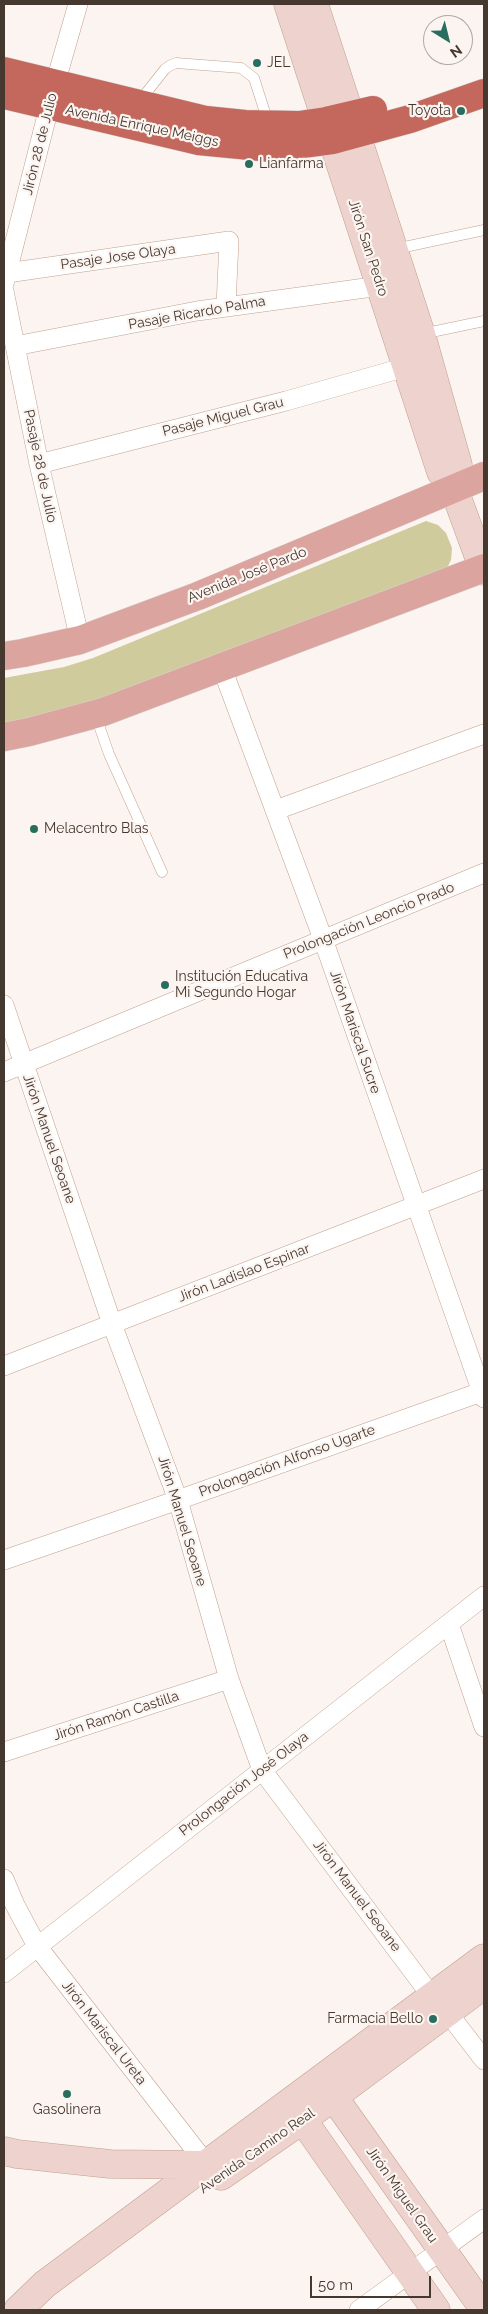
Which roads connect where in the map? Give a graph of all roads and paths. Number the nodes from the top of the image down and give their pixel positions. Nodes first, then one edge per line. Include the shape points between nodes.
1 (78, 4) edge
2 (288, 4) edge
3 (314, 4) edge
4 (4, 71) edge
5 (484, 74) edge
6 (484, 92) edge
7 (4, 95) edge
8 (52, 95) junction
9 (138, 104) junction
10 (269, 125) junction
11 (341, 128) junction
12 (484, 230) edge
13 (393, 249) junction
14 (5, 282) edge
15 (380, 286) junction
16 (226, 306) junction
17 (484, 321) edge
18 (421, 334) junction
19 (15, 346) junction
20 (406, 368) junction
21 (39, 464) junction
22 (484, 476) edge
23 (454, 488) junction
24 (484, 569) edge
25 (80, 640) junction
26 (4, 656) edge
27 (222, 668) junction
28 (94, 714) junction
29 (484, 734) edge
30 (4, 737) edge
31 (276, 810) junction
32 (162, 872) dead end
33 (484, 873) edge
34 (323, 939) junction
35 (4, 1005) edge
36 (24, 1065) junction
37 (4, 1072) edge
38 (484, 1178) edge
39 (416, 1206) junction
40 (112, 1324) junction
41 (4, 1366) edge
42 (484, 1393) edge
43 (178, 1500) junction
44 (4, 1560) edge
45 (484, 1596) edge
46 (449, 1624) junction
47 (229, 1679) junction
48 (484, 1726) edge
49 (4, 1752) edge
50 (262, 1770) junction
51 (4, 1879) edge
52 (37, 1946) junction
53 (484, 1958) edge
54 (4, 1972) edge
55 (484, 1985) edge
56 (441, 2005) junction
57 (484, 2060) edge
58 (328, 2089) junction
59 (296, 2112) junction
60 (4, 2151) edge
61 (212, 2172) junction
62 (484, 2219) edge
63 (440, 2250) junction
64 (410, 2273) junction
65 (4, 2306) edge
66 (484, 2309) edge
67 (7, 2310) edge
68 (18, 2310) edge
69 (27, 2310) edge
70 (359, 2310) edge
71 (436, 2310) edge

1 - 8 street, Jirón 28 de Julio
2 - 11 main road, Jirón San Pedro
3 - 11 main road, Jirón San Pedro
4 - 8 highway, Avenida Enrique Meiggs
5 - 11 highway, Avenida Enrique Meiggs
6 - 11 highway, Avenida Enrique Meiggs via 410,119
7 - 8 highway, Avenida Enrique Meiggs
8 - 9 highway, Avenida Enrique Meiggs
8 - 11 highway, Avenida Enrique Meiggs via 198,142 271,148
8 - 14 street, Jirón 28 de Julio
9 - 10 highway, Avenida Enrique Meiggs via 206,120
9 - 10 lane via 171,65 242,68 254,78
10 - 11 highway, Avenida Enrique Meiggs
11 - 13 main road, Jirón San Pedro
11 - 15 main road, Jirón San Pedro
12 - 13 lane
13 - 18 main road, Jirón San Pedro
14 - 16 street, Pasaje Jose Olaya via 229,241
14 - 19 street, Pasaje 28 de Julio
15 - 16 street, Pasaje Ricardo Palma
15 - 20 main road, Jirón San Pedro
16 - 19 street, Pasaje Ricardo Palma
17 - 18 lane
18 - 23 main road, Jirón San Pedro via 458,465
19 - 21 street, Pasaje 28 de Julio
20 - 21 street, Pasaje Miguel Grau
20 - 23 main road, Jirón San Pedro via 441,472
21 - 25 street, Pasaje 28 de Julio
22 - 23 main road, Avenida José Pardo
23 - 24 main road, Jirón San Pedro
23 - 25 main road, Avenida José Pardo via 198,596
24 - 27 main road
25 - 26 main road, Avenida José Pardo
27 - 28 main road
27 - 31 street, Jirón Mariscal Sucre
28 - 30 main road
28 - 32 lane
29 - 31 street
31 - 34 street, Jirón Mariscal Sucre
33 - 34 street, Prolongación Leoncio Prado
34 - 36 street, Prolongación Leoncio Prado
34 - 39 street, Jirón Mariscal Sucre
35 - 36 street, Jirón Manuel Seoane
36 - 37 street, Prolongación Leoncio Prado
36 - 40 street, Jirón Manuel Seoane
38 - 39 street, Jirón Ladislao Espinar
39 - 40 street, Jirón Ladislao Espinar
39 - 42 street, Jirón Mariscal Sucre
40 - 41 street, Jirón Ladislao Espinar
40 - 43 street, Jirón Manuel Seoane
42 - 43 street, Prolongación Alfonso Ugarte
43 - 44 street, Prolongación Alfonso Ugarte
43 - 47 street, Jirón Manuel Seoane
45 - 46 street, Prolongación José Olaya
46 - 48 street
46 - 50 street, Prolongación José Olaya
47 - 49 street, Jirón Ramón Castilla
47 - 50 street, Jirón Manuel Seoane
50 - 52 street, Prolongación José Olaya
50 - 56 street, Jirón Manuel Seoane
51 - 52 street, Jirón Mariscal Ureta
52 - 54 street, Prolongación José Olaya
52 - 61 street, Jirón Mariscal Ureta
53 - 56 main road, Avenida Camino Real
55 - 56 main road, Avenida Camino Real
56 - 57 street, Jirón Manuel Seoane
56 - 58 main road, Avenida Camino Real
58 - 59 main road, Avenida Camino Real
58 - 63 main road, Jirón Miguel Grau
59 - 61 main road, Avenida Camino Real
59 - 64 main road
60 - 61 main road, Avenida Camino Real
61 - 68 main road, Avenida Camino Real via 45,2284
61 - 69 main road, Avenida Camino Real via 57,2298
62 - 63 street
63 - 64 street
63 - 66 main road, Jirón Miguel Grau
64 - 70 street
64 - 71 main road
65 - 67 street

